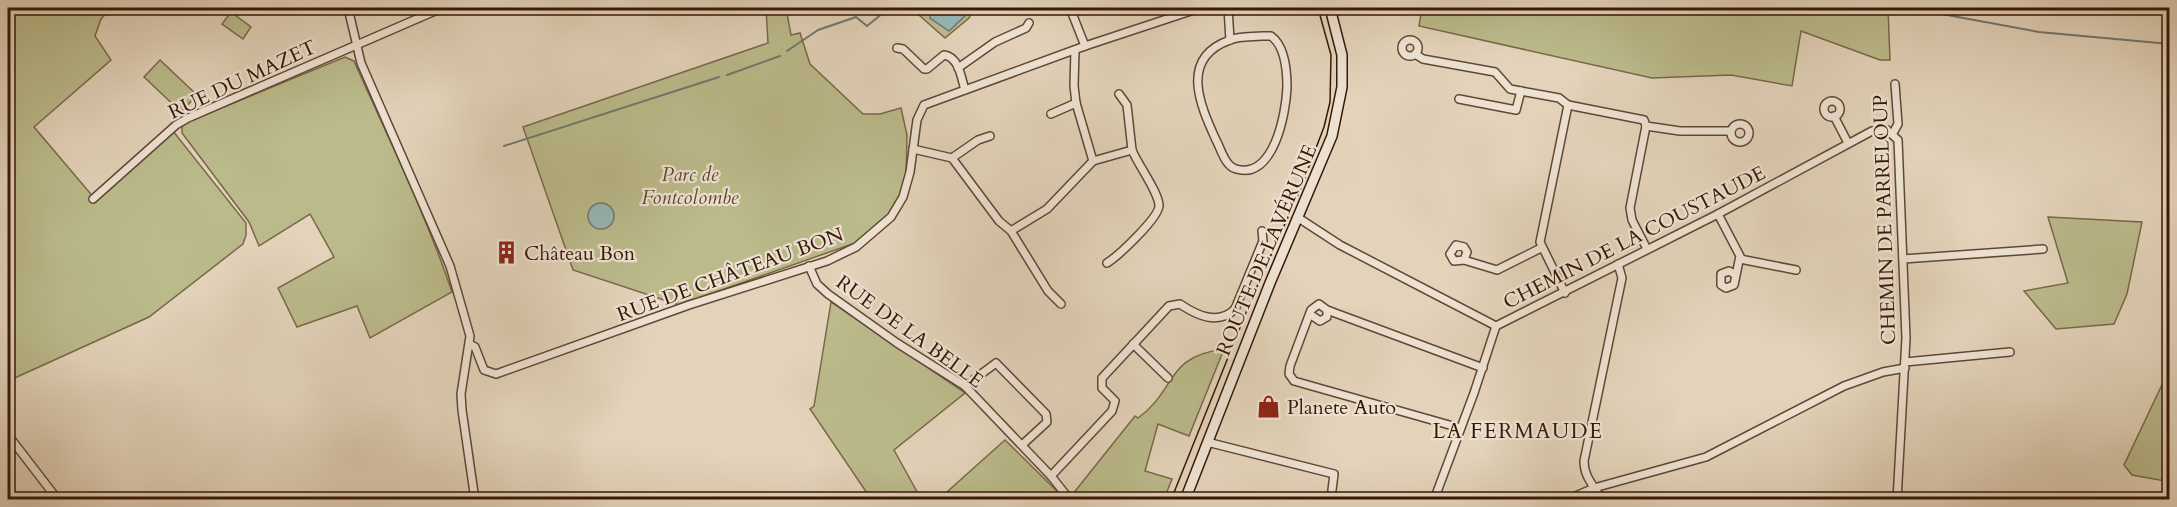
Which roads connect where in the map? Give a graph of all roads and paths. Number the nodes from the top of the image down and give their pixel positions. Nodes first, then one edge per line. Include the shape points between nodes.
1 (348, 8) edge
2 (442, 8) edge
3 (1070, 8) edge
4 (1200, 8) edge
5 (1228, 8) edge
6 (1330, 8) edge
7 (1029, 23) dead end
8 (1230, 40) junction
9 (357, 45) junction
10 (1085, 46) junction
11 (897, 48) dead end
12 (1075, 50) junction
13 (1415, 54) dead end
14 (958, 68) junction
15 (1895, 84) dead end
16 (965, 90) junction
17 (1521, 91) junction
18 (1119, 94) dead end
19 (1459, 99) dead end
20 (1076, 103) junction
21 (1568, 105) junction
22 (1051, 114) dead end
23 (1834, 116) dead end
24 (1646, 126) junction
25 (1731, 131) dead end
26 (1893, 133) junction
27 (990, 136) dead end
28 (1848, 143) junction
29 (913, 149) junction
30 (1132, 150) junction
31 (952, 158) junction
32 (1093, 161) junction
33 (93, 199) dead end
34 (1718, 214) junction
35 (1297, 216) junction
36 (1011, 231) junction
37 (1262, 231) dead end
38 (1541, 248) junction
39 (1647, 249) junction
40 (2043, 249) dead end
41 (1740, 259) junction
42 (1903, 259) junction
43 (1464, 260) dead end
44 (1107, 263) dead end
45 (1618, 264) junction
46 (809, 266) junction
47 (1796, 270) dead end
48 (1734, 274) dead end
49 (1565, 293) junction
50 (1060, 304) dead end
51 (1328, 310) junction
52 (1311, 315) junction
53 (1496, 326) junction
54 (1133, 344) junction
55 (471, 345) junction
56 (2010, 352) dead end
57 (1905, 365) junction
58 (1483, 368) junction
59 (1168, 378) dead end
60 (965, 386) junction
61 (1460, 428) junction
62 (8, 435) edge
63 (1207, 442) junction
64 (1022, 446) junction
65 (1051, 476) junction
66 (2169, 479) edge
67 (1594, 488) junction
68 (1332, 490) dead end
69 (58, 500) edge
70 (475, 500) edge
71 (1070, 500) edge
72 (1185, 500) edge
73 (1434, 500) edge
74 (1566, 500) edge
75 (1602, 500) edge
76 (1897, 500) edge
77 (2165, 500) edge

1 - 9 street
2 - 9 street, RUE DU MAZET
3 - 10 street
4 - 10 street, RUE DE CHÂTEAU BON
5 - 8 street
6 - 35 main road, ROUTE DE LAVÉRUNE via 1342,55 1342,87 1332,136
7 - 14 street
8 - 8 street via 1200,64 1200,101 1226,160 1236,169 1248,170 1266,160 1275,142 1283,116 1286,75 1281,48 1271,36
9 - 33 street, RUE DU MAZET via 188,118
9 - 55 street via 361,63 450,266
10 - 12 street, RUE DE CHÂTEAU BON
11 - 14 street via 924,69 944,55 954,59
12 - 16 street, RUE DE CHÂTEAU BON
12 - 20 street
13 - 17 street via 1423,59 1495,72 1510,89
14 - 16 street
15 - 26 street, CHEMIN DE PARRELOUP via 1898,124
16 - 29 street, RUE DE CHÂTEAU BON via 924,105 917,120
17 - 19 street via 1516,110
17 - 21 street via 1559,98
18 - 30 street via 1127,105
20 - 22 street
20 - 32 street
21 - 24 street via 1641,118
21 - 38 street
23 - 28 street
24 - 25 street
24 - 39 street via 1630,208
26 - 28 street, CHEMIN DE LA COUSTAUDE via 1883,128 1872,130
26 - 42 street, CHEMIN DE PARRELOUP via 1898,140
27 - 31 street
28 - 34 street, CHEMIN DE LA COUSTAUDE
29 - 31 street
29 - 46 street, RUE DE CHÂTEAU BON via 907,187 891,217 853,249
30 - 32 street
30 - 44 street via 1159,208 1118,256
31 - 36 street via 999,221
32 - 36 street via 1047,209
34 - 39 street, CHEMIN DE LA COUSTAUDE
34 - 41 street
35 - 53 street, CHEMIN DE LA COUSTAUDE via 1340,245
35 - 63 main road, ROUTE DE LAVÉRUNE
36 - 50 street
37 - 54 street via 1263,241 1232,312 1200,317 1175,303
38 - 43 street via 1497,270
38 - 49 street
39 - 45 street, CHEMIN DE LA COUSTAUDE
40 - 42 street
41 - 47 street
41 - 48 street
42 - 57 street, CHEMIN DE PARRELOUP
45 - 49 street, CHEMIN DE LA COUSTAUDE
45 - 67 street via 1622,278 1584,461 1584,470
46 - 55 street, RUE DE CHÂTEAU BON via 496,374 484,370
46 - 60 street, RUE DE LA BELLE via 817,284 828,294
49 - 53 street, CHEMIN DE LA COUSTAUDE
51 - 52 street via 1327,317 1320,321
51 - 52 street via 1317,304
51 - 58 street
52 - 61 street via 1290,366 1289,374 1294,381
53 - 58 street
54 - 59 street
54 - 65 street via 1100,381 1115,401 1112,411
55 - 70 street via 461,394
56 - 57 street
57 - 67 street via 1844,387 1706,457
57 - 76 street, CHEMIN DE PARRELOUP
58 - 61 street
60 - 64 street, RUE DE LA BELLE
60 - 64 street via 996,363 1046,414 1047,422
61 - 73 street
62 - 69 street
63 - 68 street via 1334,474
63 - 72 main road, ROUTE DE LAVÉRUNE
64 - 65 street, RUE DE LA BELLE
65 - 71 street, RUE DE LA BELLE
66 - 77 street
67 - 74 street
67 - 75 street

